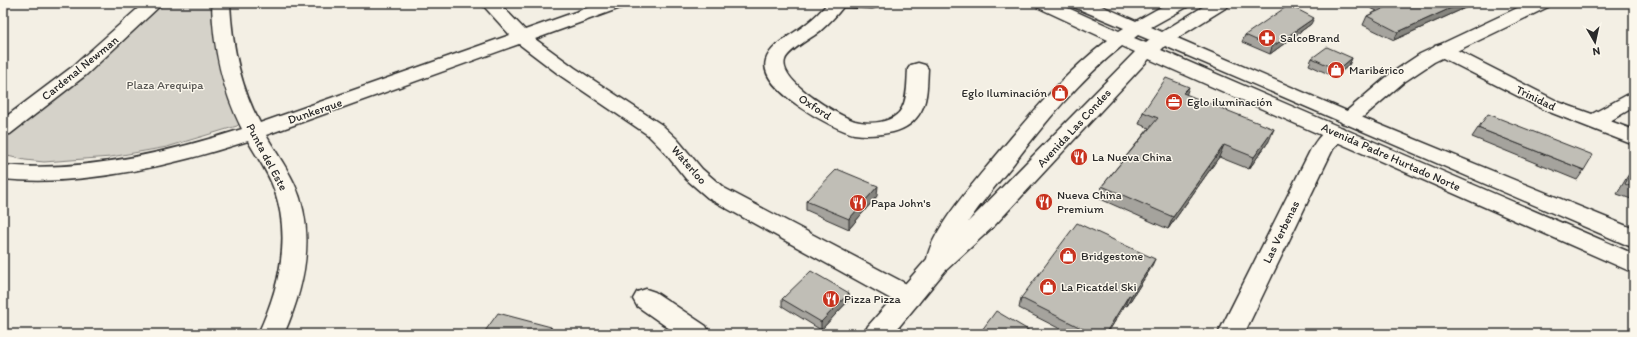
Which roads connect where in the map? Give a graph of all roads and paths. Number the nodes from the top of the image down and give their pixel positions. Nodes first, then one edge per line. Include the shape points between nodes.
1 (154, 3) edge
2 (221, 3) edge
3 (490, 3) edge
4 (617, 3) edge
5 (837, 3) edge
6 (848, 3) edge
7 (872, 3) edge
8 (1043, 3) edge
9 (1080, 3) edge
10 (1181, 3) edge
11 (1221, 3) edge
12 (1542, 3) edge
13 (1130, 33) junction
14 (522, 37) junction
15 (1155, 45) junction
16 (1442, 50) junction
17 (918, 69) dead end
18 (1634, 99) edge
19 (1594, 122) junction
20 (1342, 126) junction
21 (3, 129) edge
22 (254, 132) junction
23 (1634, 138) edge
24 (3, 172) edge
25 (1634, 239) edge
26 (1634, 248) edge
27 (1609, 253) junction
28 (1634, 264) edge
29 (936, 265) junction
30 (909, 297) junction
31 (646, 298) dead end
32 (271, 334) edge
33 (697, 334) edge
34 (877, 334) edge
35 (1231, 334) edge

1 - 21 street, Cardenal Newman via 80,70
2 - 22 street, Punta del Este via 226,58 237,93
3 - 14 street, Waterloo
4 - 14 street, Dunkerque
5 - 17 street, Oxford via 819,23 782,52 775,62 778,74 796,95 848,126 866,129 888,127 902,120 911,111
6 - 7 street
8 - 13 street
9 - 13 street
10 - 13 street, Avenida Las Condes
11 - 15 street, Avenida Las Condes
12 - 16 street, Las Verbenas
13 - 15 street, Avenida Padre Hurtado Norte
13 - 29 street, Avenida Las Condes via 1075,78 1030,128 962,212
14 - 22 street, Dunkerque
14 - 30 street, Waterloo via 540,53 657,131 675,149 690,171 716,193
15 - 20 street, Avenida Padre Hurtado Norte
15 - 29 street, Avenida Las Condes via 1134,63 986,220
16 - 19 street, Trinidad via 1540,100
16 - 20 street, Las Verbenas via 1397,78
18 - 19 street
19 - 23 street, Trinidad
20 - 25 street, Avenida Padre Hurtado Norte
20 - 27 street, Avenida Padre Hurtado Norte
20 - 35 street, Las Verbenas via 1322,149
22 - 24 street, Dunkerque via 162,158 116,167 62,173
22 - 32 street, Punta del Este via 287,191 295,234 292,273 287,295
26 - 27 street via 1616,249
27 - 28 street, Avenida Padre Hurtado Norte
29 - 30 street, Avenida Las Condes
30 - 34 street, Avenida Las Condes
31 - 33 street

